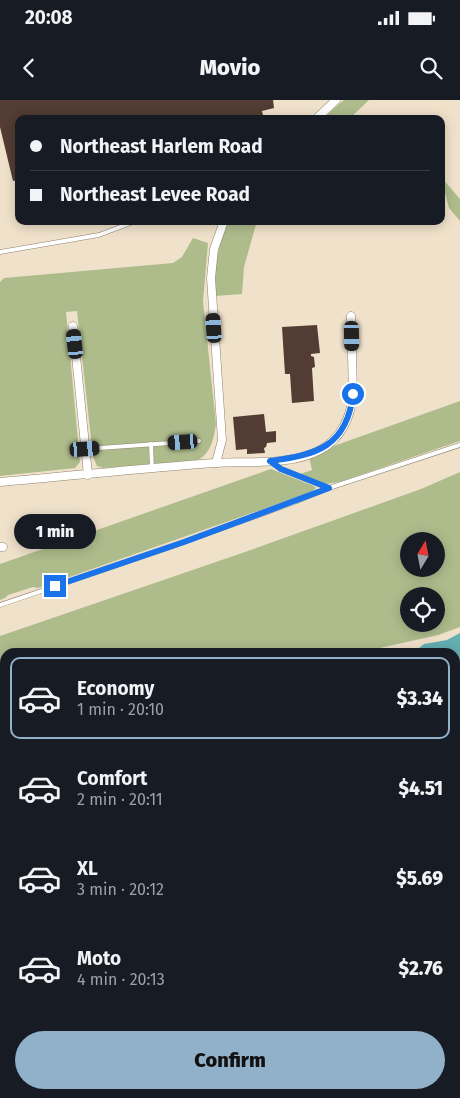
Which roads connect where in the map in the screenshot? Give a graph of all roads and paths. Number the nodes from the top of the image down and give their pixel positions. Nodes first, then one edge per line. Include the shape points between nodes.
1 (336, 100) edge
2 (320, 115) edge
3 (126, 225) edge
4 (223, 225) edge
5 (0, 252) edge
6 (351, 316) dead end
7 (73, 326) dead end
8 (199, 441) dead end
9 (152, 444) junction
10 (460, 445) edge
11 (85, 449) junction
12 (270, 461) junction
13 (216, 463) junction
14 (152, 469) junction
15 (88, 475) junction
16 (0, 482) edge
17 (329, 488) junction
18 (0, 605) edge

1 - 2 street
3 - 5 lane via 100,235
4 - 13 street via 214,250 210,278 222,440
6 - 12 street via 353,394 344,426 320,450
7 - 11 street
8 - 9 lane
9 - 11 lane
9 - 14 lane
10 - 17 lane
11 - 15 street
12 - 13 street
12 - 17 lane via 281,469
13 - 14 street
14 - 15 street
15 - 16 street
17 - 18 lane via 165,549

